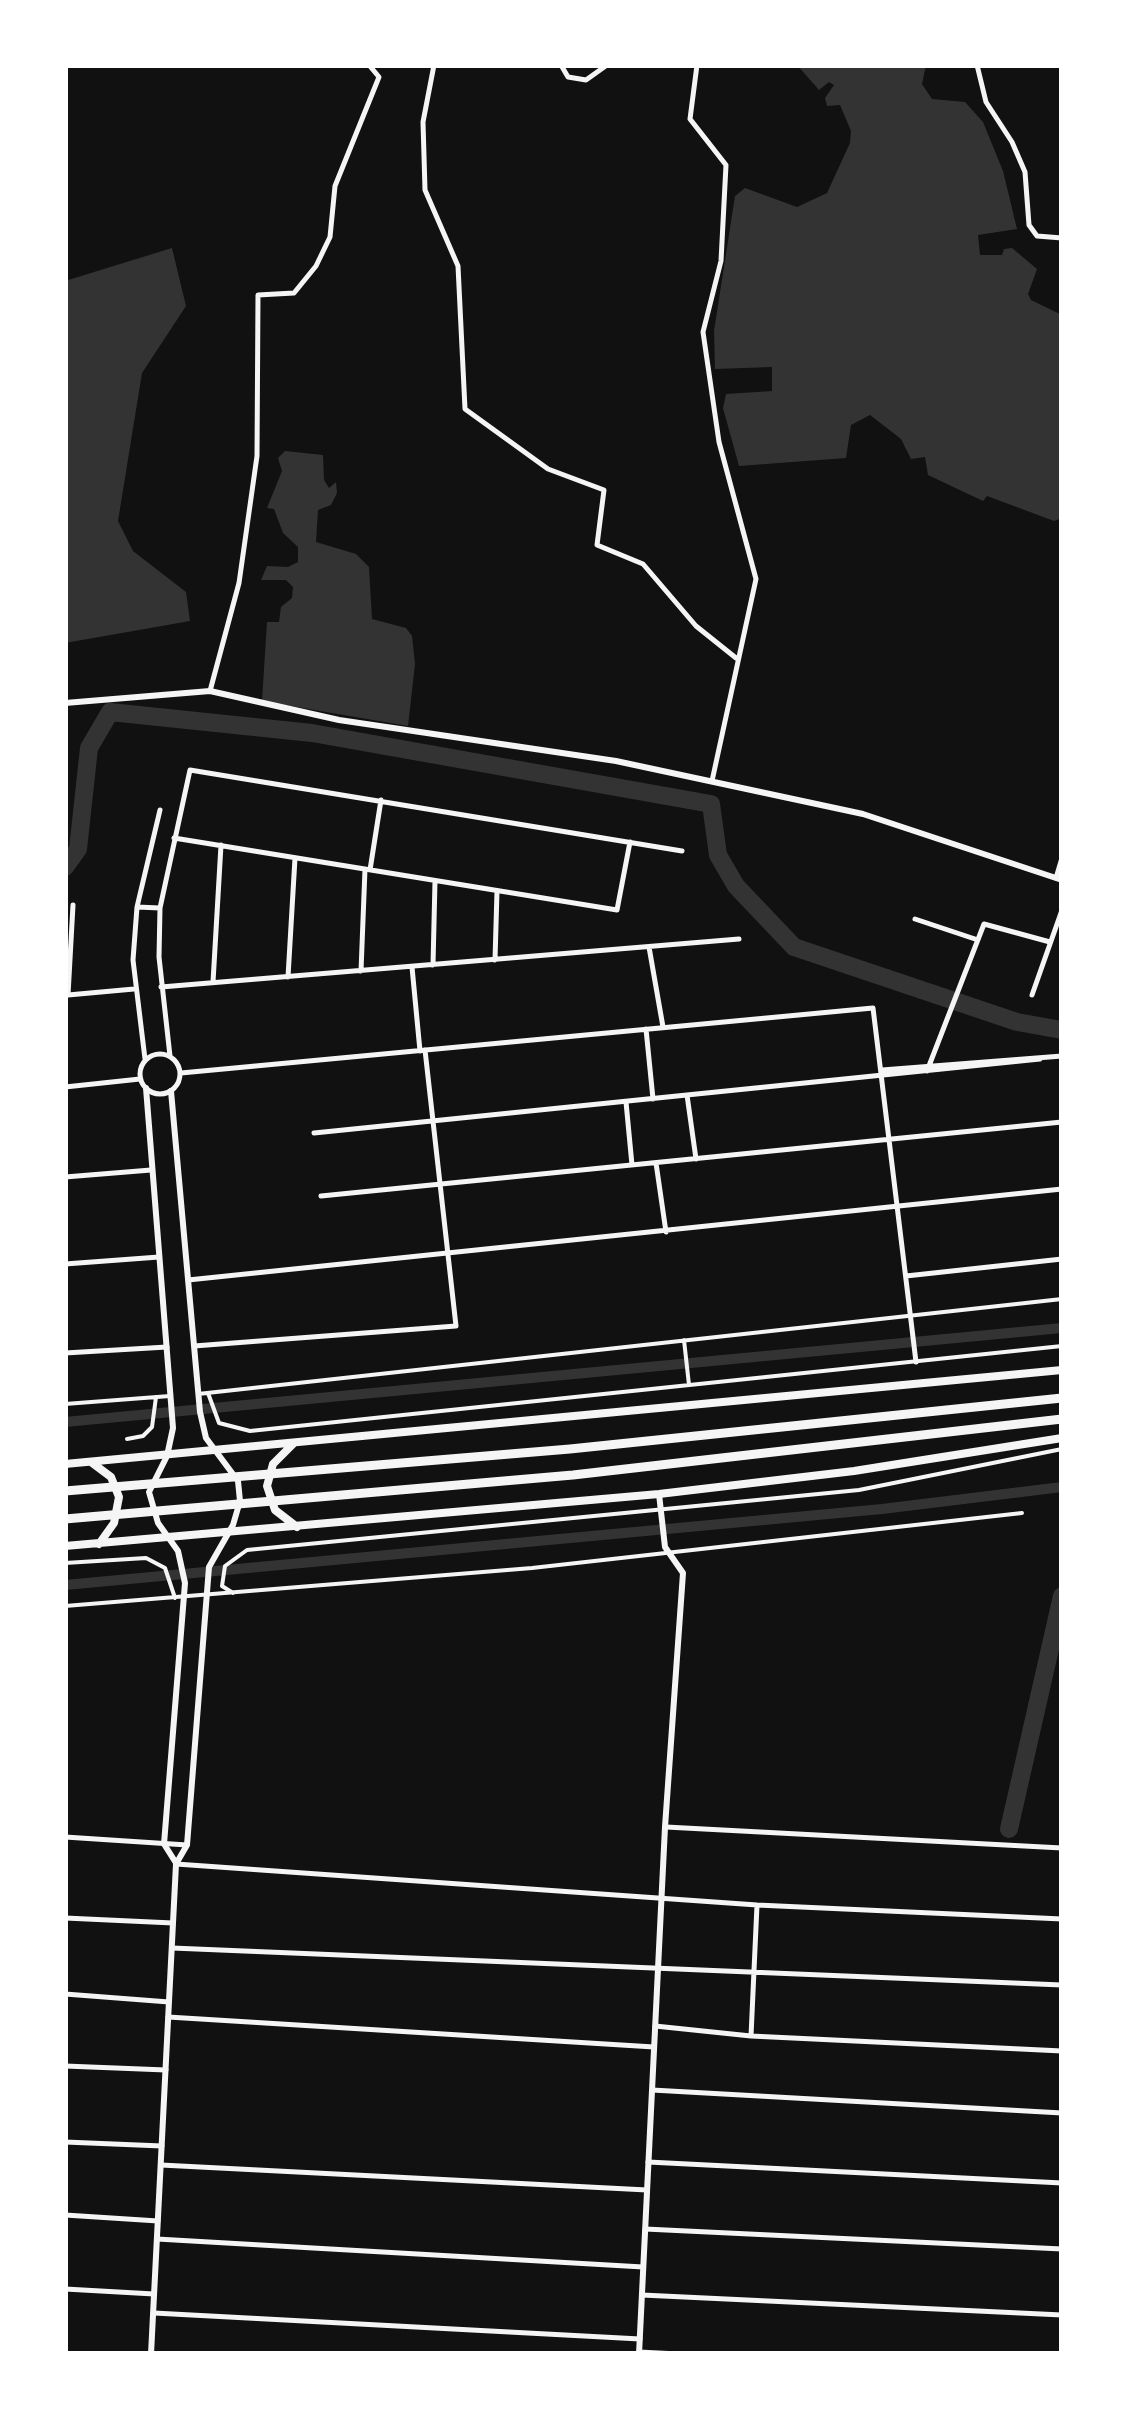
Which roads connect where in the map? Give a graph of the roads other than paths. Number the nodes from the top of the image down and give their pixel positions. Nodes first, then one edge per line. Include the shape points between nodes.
1 (369, 65) edge
2 (434, 65) edge
3 (561, 65) edge
4 (606, 65) edge
5 (698, 65) edge
6 (977, 65) edge
7 (1062, 238) edge
8 (736, 658) junction
9 (210, 691) junction
10 (65, 702) edge
11 (712, 784) junction
12 (381, 800) junction
13 (160, 810) dead end
14 (174, 838) junction
15 (630, 842) junction
16 (220, 845) junction
17 (682, 850) dead end
18 (295, 858) junction
19 (1062, 858) edge
20 (367, 869) junction
21 (1059, 879) edge
22 (436, 881) junction
23 (497, 891) junction
24 (73, 904) dead end
25 (136, 906) junction
26 (160, 908) junction
27 (1062, 910) edge
28 (914, 919) dead end
29 (739, 940) dead end
30 (978, 940) junction
31 (1050, 942) junction
32 (649, 947) junction
33 (495, 960) junction
34 (433, 965) junction
35 (412, 966) junction
36 (361, 971) junction
37 (288, 977) junction
38 (214, 983) junction
39 (162, 987) junction
40 (134, 988) junction
41 (66, 995) edge
42 (1032, 995) dead end
43 (663, 1027) junction
44 (646, 1029) junction
45 (422, 1050) junction
46 (170, 1056) junction
47 (1062, 1056) edge
48 (145, 1060) junction
49 (1040, 1060) dead end
50 (926, 1071) junction
51 (181, 1073) junction
52 (881, 1073) junction
53 (140, 1079) junction
54 (65, 1087) edge
55 (146, 1088) junction
56 (171, 1091) junction
57 (687, 1096) junction
58 (654, 1099) junction
59 (626, 1102) junction
60 (433, 1121) junction
61 (1062, 1122) edge
62 (314, 1134) dead end
63 (888, 1140) junction
64 (696, 1159) junction
65 (656, 1163) junction
66 (632, 1165) junction
67 (150, 1170) junction
68 (65, 1177) edge
69 (440, 1184) junction
70 (1062, 1189) edge
71 (322, 1196) dead end
72 (897, 1210) junction
73 (666, 1232) junction
74 (448, 1254) junction
75 (158, 1258) junction
76 (1062, 1258) edge
77 (65, 1264) edge
78 (906, 1276) junction
79 (188, 1280) junction
80 (1062, 1298) edge
81 (910, 1316) junction
82 (684, 1340) junction
83 (194, 1346) junction
84 (1062, 1346) edge
85 (167, 1348) junction
86 (65, 1353) edge
87 (916, 1362) junction
88 (1062, 1370) edge
89 (689, 1388) junction
90 (208, 1393) junction
91 (198, 1394) junction
92 (171, 1396) junction
93 (156, 1397) dead end
94 (1057, 1399) edge
95 (65, 1404) edge
96 (1060, 1419) edge
97 (1061, 1438) edge
98 (127, 1439) dead end
99 (293, 1444) junction
100 (1062, 1449) edge
101 (216, 1452) junction
102 (167, 1456) junction
103 (91, 1462) junction
104 (65, 1464) edge
105 (65, 1490) edge
106 (660, 1494) junction
107 (660, 1510) junction
108 (1022, 1513) dead end
109 (65, 1519) edge
110 (298, 1527) junction
111 (226, 1533) junction
112 (172, 1538) junction
113 (99, 1544) junction
114 (65, 1546) edge
115 (667, 1551) junction
116 (65, 1564) edge
117 (234, 1593) junction
118 (209, 1594) junction
119 (186, 1597) junction
120 (174, 1598) junction
121 (65, 1606) edge
122 (665, 1827) junction
123 (65, 1837) edge
124 (164, 1844) junction
125 (187, 1845) junction
126 (1062, 1848) edge
127 (176, 1864) junction
128 (661, 1897) junction
129 (757, 1905) junction
130 (65, 1918) edge
131 (1062, 1919) edge
132 (173, 1923) junction
133 (172, 1948) junction
134 (658, 1967) junction
135 (755, 1971) junction
136 (1062, 1985) edge
137 (65, 1994) edge
138 (169, 2002) junction
139 (168, 2017) junction
140 (655, 2026) junction
141 (751, 2036) junction
142 (654, 2047) junction
143 (1062, 2051) edge
144 (65, 2066) edge
145 (166, 2070) junction
146 (652, 2090) junction
147 (1062, 2113) edge
148 (65, 2142) edge
149 (162, 2146) junction
150 (648, 2162) junction
151 (161, 2165) junction
152 (1062, 2183) edge
153 (647, 2190) junction
154 (65, 2215) edge
155 (158, 2221) junction
156 (645, 2230) junction
157 (157, 2239) junction
158 (1062, 2248) edge
159 (643, 2267) junction
160 (65, 2288) edge
161 (154, 2294) junction
162 (642, 2295) junction
163 (154, 2313) junction
164 (1062, 2315) edge
165 (640, 2339) junction
166 (639, 2353) edge
167 (152, 2354) edge
168 (678, 2354) edge

1 - 9 street via 378,78 335,186 330,238 294,293 258,294 257,456 239,582
2 - 8 street via 423,122 425,190 458,266 465,409 548,468 604,490 596,545 643,564 696,626
3 - 4 street via 568,76 586,80
5 - 8 street via 690,120 726,166 721,261 703,332 719,442 756,579
6 - 7 street via 986,102 1025,172 1029,225 1036,236
8 - 11 street
9 - 10 street
9 - 11 street via 339,720 616,761
11 - 21 street via 863,814
12 - 14 street via 190,770
12 - 15 street
12 - 20 street
13 - 25 street
14 - 16 street
14 - 26 street
15 - 17 street
15 - 23 street via 616,910
16 - 18 street
16 - 38 street
18 - 20 street
18 - 37 street
19 - 21 street
20 - 22 street
20 - 36 street
22 - 23 street
22 - 34 street
23 - 33 street
24 - 41 street
25 - 26 street
25 - 40 street
26 - 39 street
27 - 31 street
28 - 30 street
29 - 32 street
30 - 31 street via 984,924
30 - 50 street
31 - 42 street
32 - 33 street
32 - 43 street
33 - 34 street
34 - 35 street
35 - 36 street
35 - 45 street
36 - 37 street
37 - 38 street
38 - 39 street
39 - 46 street
40 - 41 street
40 - 48 street
43 - 44 street
43 - 52 street via 872,1008
44 - 45 street
44 - 58 street
45 - 51 street
45 - 60 street
46 - 48 street
46 - 51 street
47 - 52 street
48 - 53 street
49 - 50 street
50 - 52 street
51 - 56 street
52 - 57 street
52 - 63 street
53 - 54 street
53 - 55 street
55 - 56 street
55 - 67 street
56 - 79 street
57 - 58 street
57 - 64 street
58 - 59 street
59 - 60 street
59 - 66 street
60 - 62 street
60 - 69 street
61 - 63 street
63 - 64 street
63 - 72 street
64 - 65 street
65 - 66 street
65 - 73 street
66 - 69 street
67 - 68 street
67 - 75 street
69 - 71 street
69 - 74 street
70 - 72 street
72 - 73 street
72 - 78 street
73 - 74 street
74 - 79 street
74 - 83 street via 456,1326
75 - 77 street
75 - 85 street
76 - 78 street
78 - 81 street
79 - 83 street
80 - 81 street
81 - 82 street
81 - 87 street
82 - 89 street
82 - 90 street
83 - 91 street
84 - 87 street
85 - 86 street
85 - 92 street
87 - 89 street
88 - 99 main road
89 - 90 street via 250,1431 219,1423
90 - 91 street
91 - 101 street via 202,1427
92 - 95 street
92 - 102 street
93 - 98 street via 152,1427
94 - 105 highway via 570,1450
96 - 109 highway via 703,1462
97 - 106 main road
99 - 101 main road
99 - 110 main road via 273,1464 267,1486 275,1510
100 - 107 street via 859,1490
101 - 102 main road
101 - 111 street via 234,1472 240,1492
102 - 103 main road
102 - 112 street via 149,1492 158,1523
103 - 104 main road
103 - 113 main road via 111,1477 119,1497 114,1523
106 - 107 street
106 - 110 main road
107 - 115 street
107 - 117 street via 238,1552 222,1576 222,1586
108 - 115 street
110 - 111 main road
111 - 112 main road
111 - 118 street via 212,1555
112 - 113 main road
112 - 119 street
113 - 114 main road
115 - 117 street
115 - 122 street via 683,1573
116 - 120 street via 146,1558 164,1568
117 - 118 street
118 - 119 street
118 - 125 street
119 - 120 street
119 - 124 street
120 - 121 street
122 - 126 street
122 - 128 street
123 - 124 street
124 - 125 street
124 - 127 street
125 - 127 street
127 - 128 street
127 - 132 street
128 - 129 street
128 - 134 street
129 - 131 street
129 - 135 street
130 - 132 street
132 - 133 street
133 - 134 street
133 - 138 street
134 - 135 street
134 - 140 street
135 - 136 street
135 - 141 street
137 - 138 street
138 - 139 street
139 - 142 street
139 - 145 street
140 - 141 street
140 - 142 street
141 - 143 street
142 - 146 street
144 - 145 street
145 - 149 street
146 - 147 street
146 - 150 street
148 - 149 street
149 - 151 street
150 - 152 street
150 - 153 street
151 - 153 street
151 - 155 street
153 - 156 street
154 - 155 street
155 - 157 street
156 - 158 street
156 - 159 street
157 - 159 street
157 - 161 street
159 - 162 street
160 - 161 street
161 - 163 street
162 - 164 street
162 - 165 street
163 - 165 street
163 - 167 street
165 - 166 street
166 - 168 street

